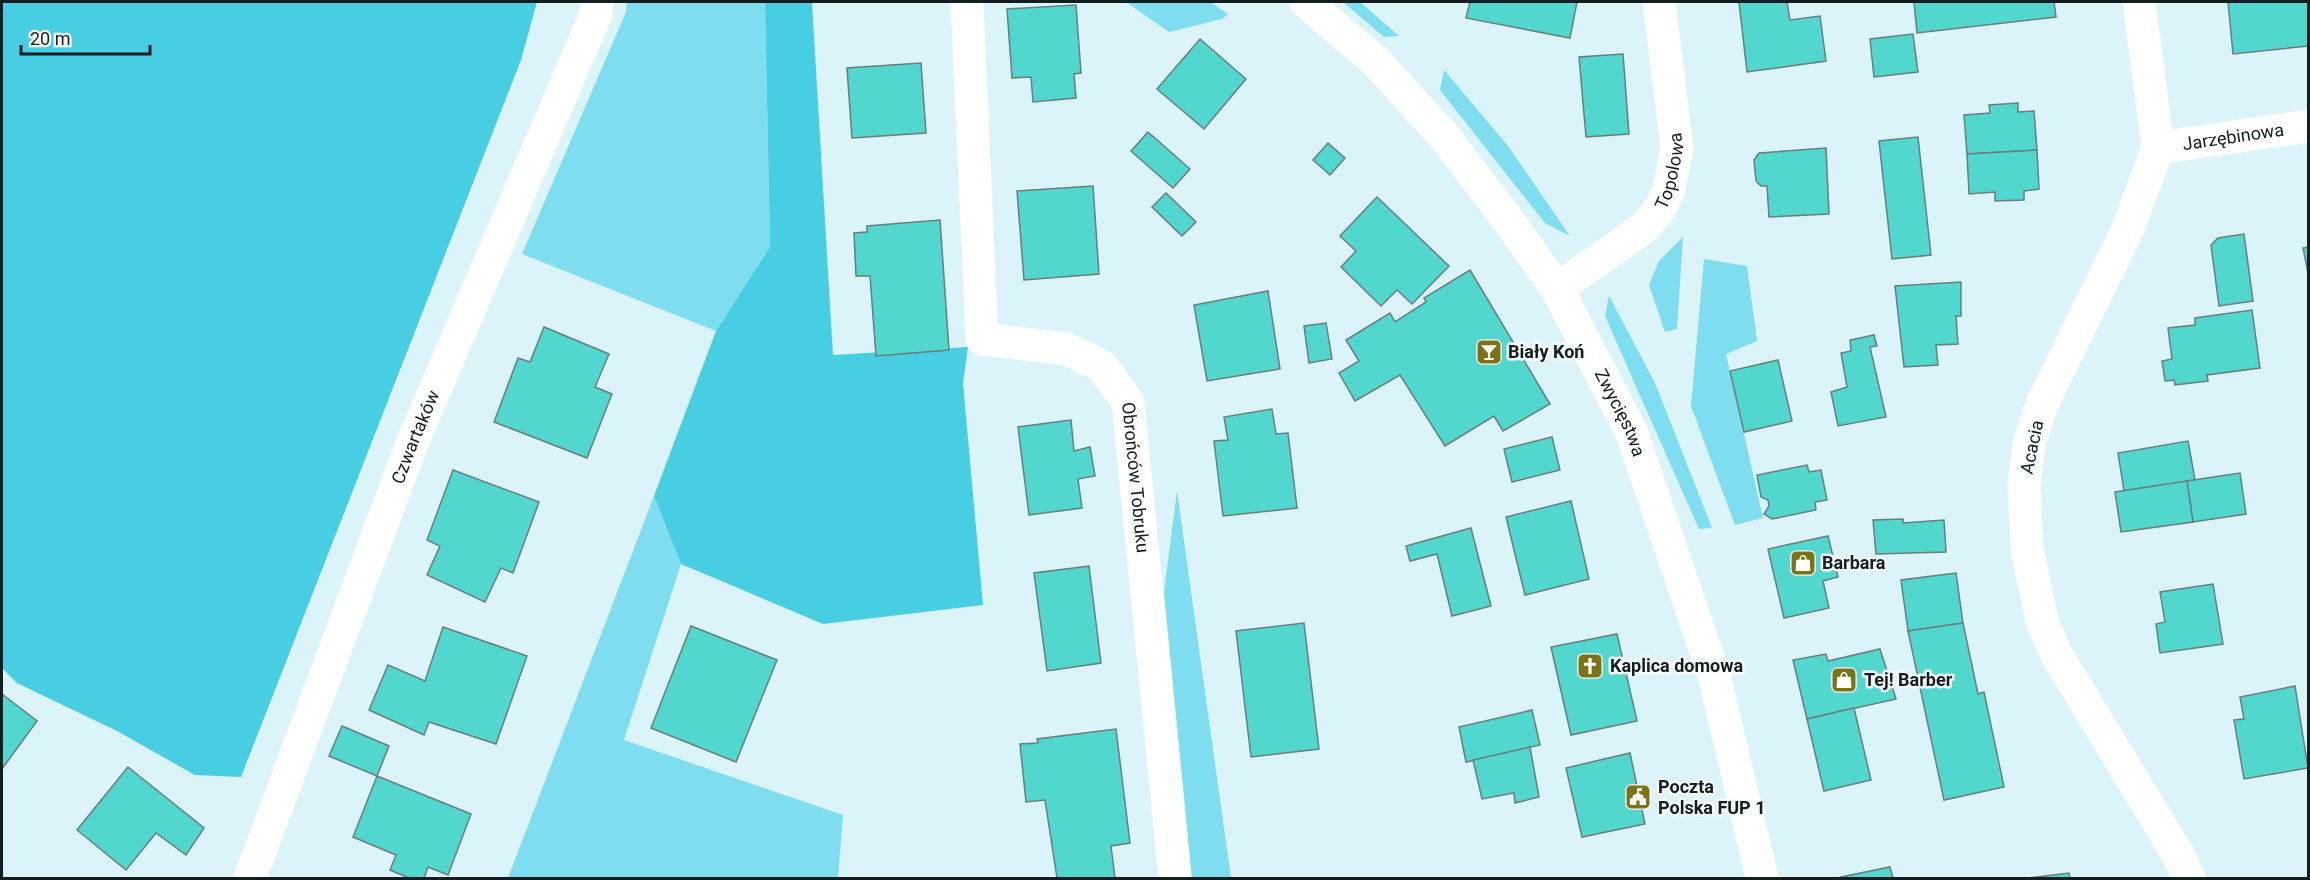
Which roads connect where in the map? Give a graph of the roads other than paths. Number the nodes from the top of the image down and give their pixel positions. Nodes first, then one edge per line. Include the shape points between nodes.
1 (597, 2) edge
2 (966, 2) edge
3 (1306, 2) edge
4 (1659, 2) edge
5 (2139, 2) edge
6 (2308, 126) edge
7 (2158, 148) junction
8 (1557, 289) junction
9 (255, 877) edge
10 (1176, 879) edge
11 (1762, 879) edge
12 (2189, 879) edge

1 - 9 street, Czwartaków via 596,14 411,446
2 - 10 street, Obrońców Tobruku via 982,339 1067,349 1102,366 1128,402
3 - 8 street, Zwycięstwa via 1375,61 1444,136
4 - 8 street, Topolowa via 1677,148 1669,189 1660,209 1645,227
5 - 7 street, Acacia
6 - 7 street, Jarzębinowa
7 - 12 street, Acacia via 2127,231 2042,404 2029,444 2024,484 2026,549 2042,621 2055,652
8 - 11 street, Zwycięstwa via 1631,431 1714,675

